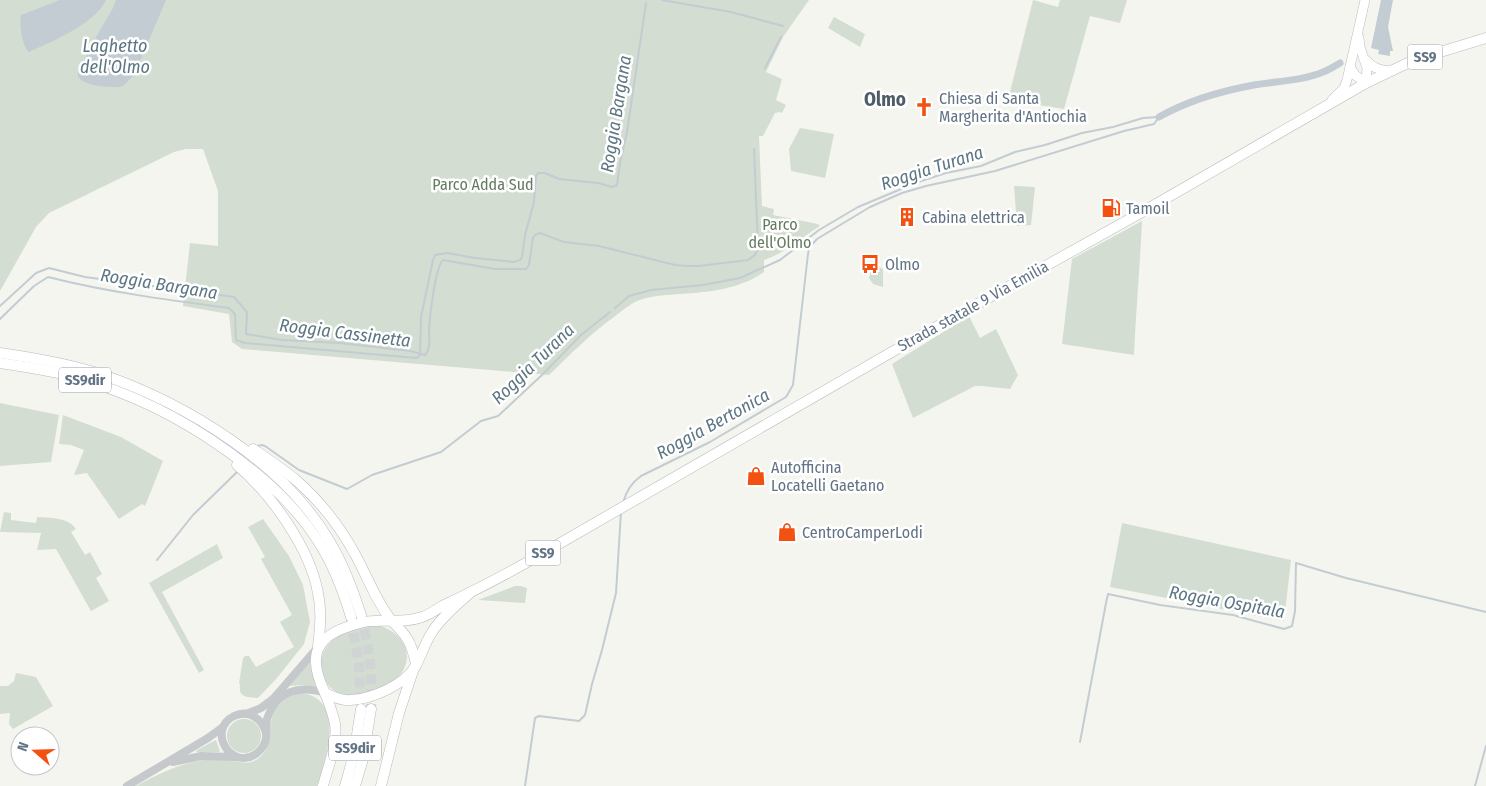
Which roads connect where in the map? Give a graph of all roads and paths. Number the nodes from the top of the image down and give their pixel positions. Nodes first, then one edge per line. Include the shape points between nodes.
1 (1365, 0) edge
2 (1358, 30) junction
3 (1486, 38) edge
4 (1363, 57) junction
5 (1350, 67) junction
6 (1390, 71) junction
7 (1366, 83) junction
8 (1323, 108) junction
9 (0, 353) edge
10 (0, 363) edge
11 (203, 422) junction
12 (206, 436) junction
13 (470, 594) junction
14 (391, 620) junction
15 (318, 647) junction
16 (415, 666) junction
17 (325, 694) junction
18 (246, 714) junction
19 (224, 725) junction
20 (266, 734) junction
21 (240, 758) junction
22 (165, 765) junction
23 (127, 786) edge
24 (323, 786) edge
25 (344, 786) edge
26 (355, 786) edge
27 (381, 786) edge

1 - 2 main road
2 - 4 main road
2 - 5 main road
3 - 6 main road, Strada statale 9 Via Emilia / SS9
4 - 6 main road via 1378,70
4 - 7 main road via 1367,68
5 - 7 main road
5 - 8 main road via 1344,88
6 - 7 main road, Strada statale 9 Via Emilia / SS9
7 - 8 main road, Strada statale 9 Via Emilia / SS9
8 - 13 main road, Strada statale 9 Via Emilia / SS9
9 - 11 main road, SS9dir via 102,375 161,399
10 - 12 main road, SS9dir via 60,373 111,388 152,405
11 - 12 main road, SS9dir via 266,468 313,516 330,541 352,588 356,616 317,540 284,497
11 - 14 main road via 216,424 296,480 312,495 342,531 376,598
12 - 15 main road via 258,485 301,546 318,592
13 - 14 main road, Strada statale 9 Via Emilia via 423,617
13 - 16 main road, Strada statale 9 Via Emilia via 449,611 433,631
14 - 15 main road via 342,628 331,633
14 - 16 main road via 413,647
15 - 17 main road via 316,668
15 - 18 street via 273,699
16 - 17 main road via 396,685 366,698 351,700
16 - 27 main road via 398,713
17 - 20 street via 298,689 285,695 271,711
17 - 24 main road via 335,734
18 - 19 street via 238,714
18 - 20 street via 259,720
19 - 21 street via 223,744 227,751
19 - 22 street
20 - 21 street via 259,752
21 - 22 street via 201,756
22 - 23 street
25 - 26 main road, SS9dir via 366,709 363,759

